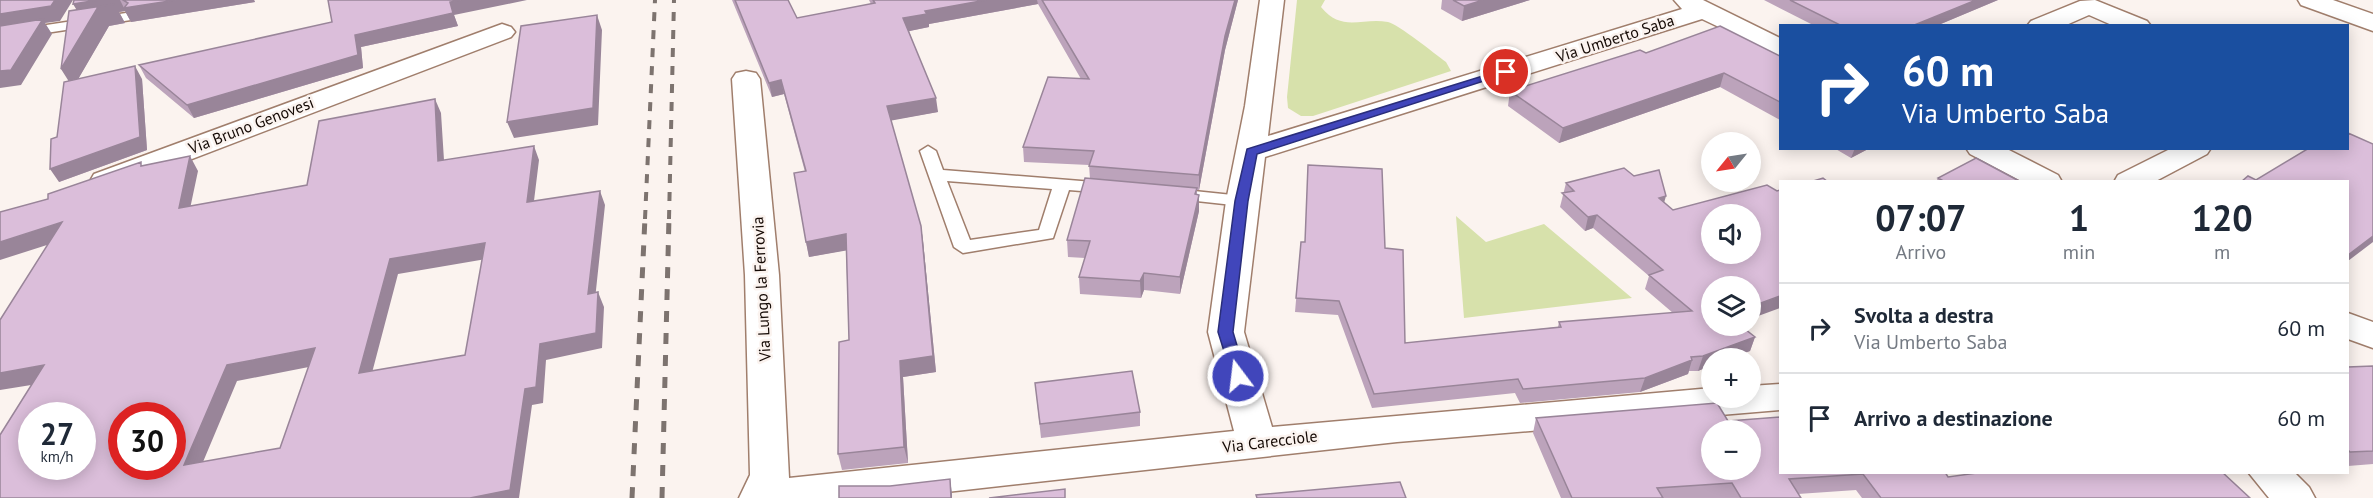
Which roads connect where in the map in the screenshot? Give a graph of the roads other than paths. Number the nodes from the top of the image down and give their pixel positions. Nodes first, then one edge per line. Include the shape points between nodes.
1 (1272, 0) edge
2 (2310, 0) edge
3 (1694, 5) edge
4 (126, 16) edge
5 (2373, 23) edge
6 (2045, 24) edge
7 (2133, 24) edge
8 (502, 32) dead end
9 (0, 36) edge
10 (1779, 48) edge
11 (746, 79) dead end
12 (1985, 150) edge
13 (2192, 150) edge
14 (928, 151) dead end
15 (1252, 152) junction
16 (937, 175) junction
17 (2043, 180) edge
18 (2133, 180) edge
19 (1062, 184) junction
20 (1118, 189) edge
21 (77, 191) edge
22 (1163, 193) edge
23 (1242, 201) junction
24 (2349, 325) edge
25 (2373, 336) edge
26 (2373, 343) edge
27 (2349, 346) edge
28 (1779, 397) edge
29 (1257, 443) junction
30 (2270, 474) edge
31 (760, 497) edge
32 (2294, 498) edge

1 - 15 street
2 - 5 street
3 - 10 street
3 - 15 street, Via Umberto Saba
4 - 9 lane
6 - 7 street via 2089,6
8 - 21 street, Via Bruno Genovesi
11 - 31 street, Via Lungo la Ferrovia via 762,275 770,475
12 - 17 street
13 - 18 street
14 - 16 lane
15 - 23 street
16 - 19 lane
16 - 19 lane via 963,247 1047,234
19 - 20 lane
22 - 23 lane
23 - 29 street via 1226,332
24 - 25 street
26 - 27 street
28 - 29 street, Via Carecciole via 1584,410
29 - 31 street, Via Carecciole
30 - 32 street

